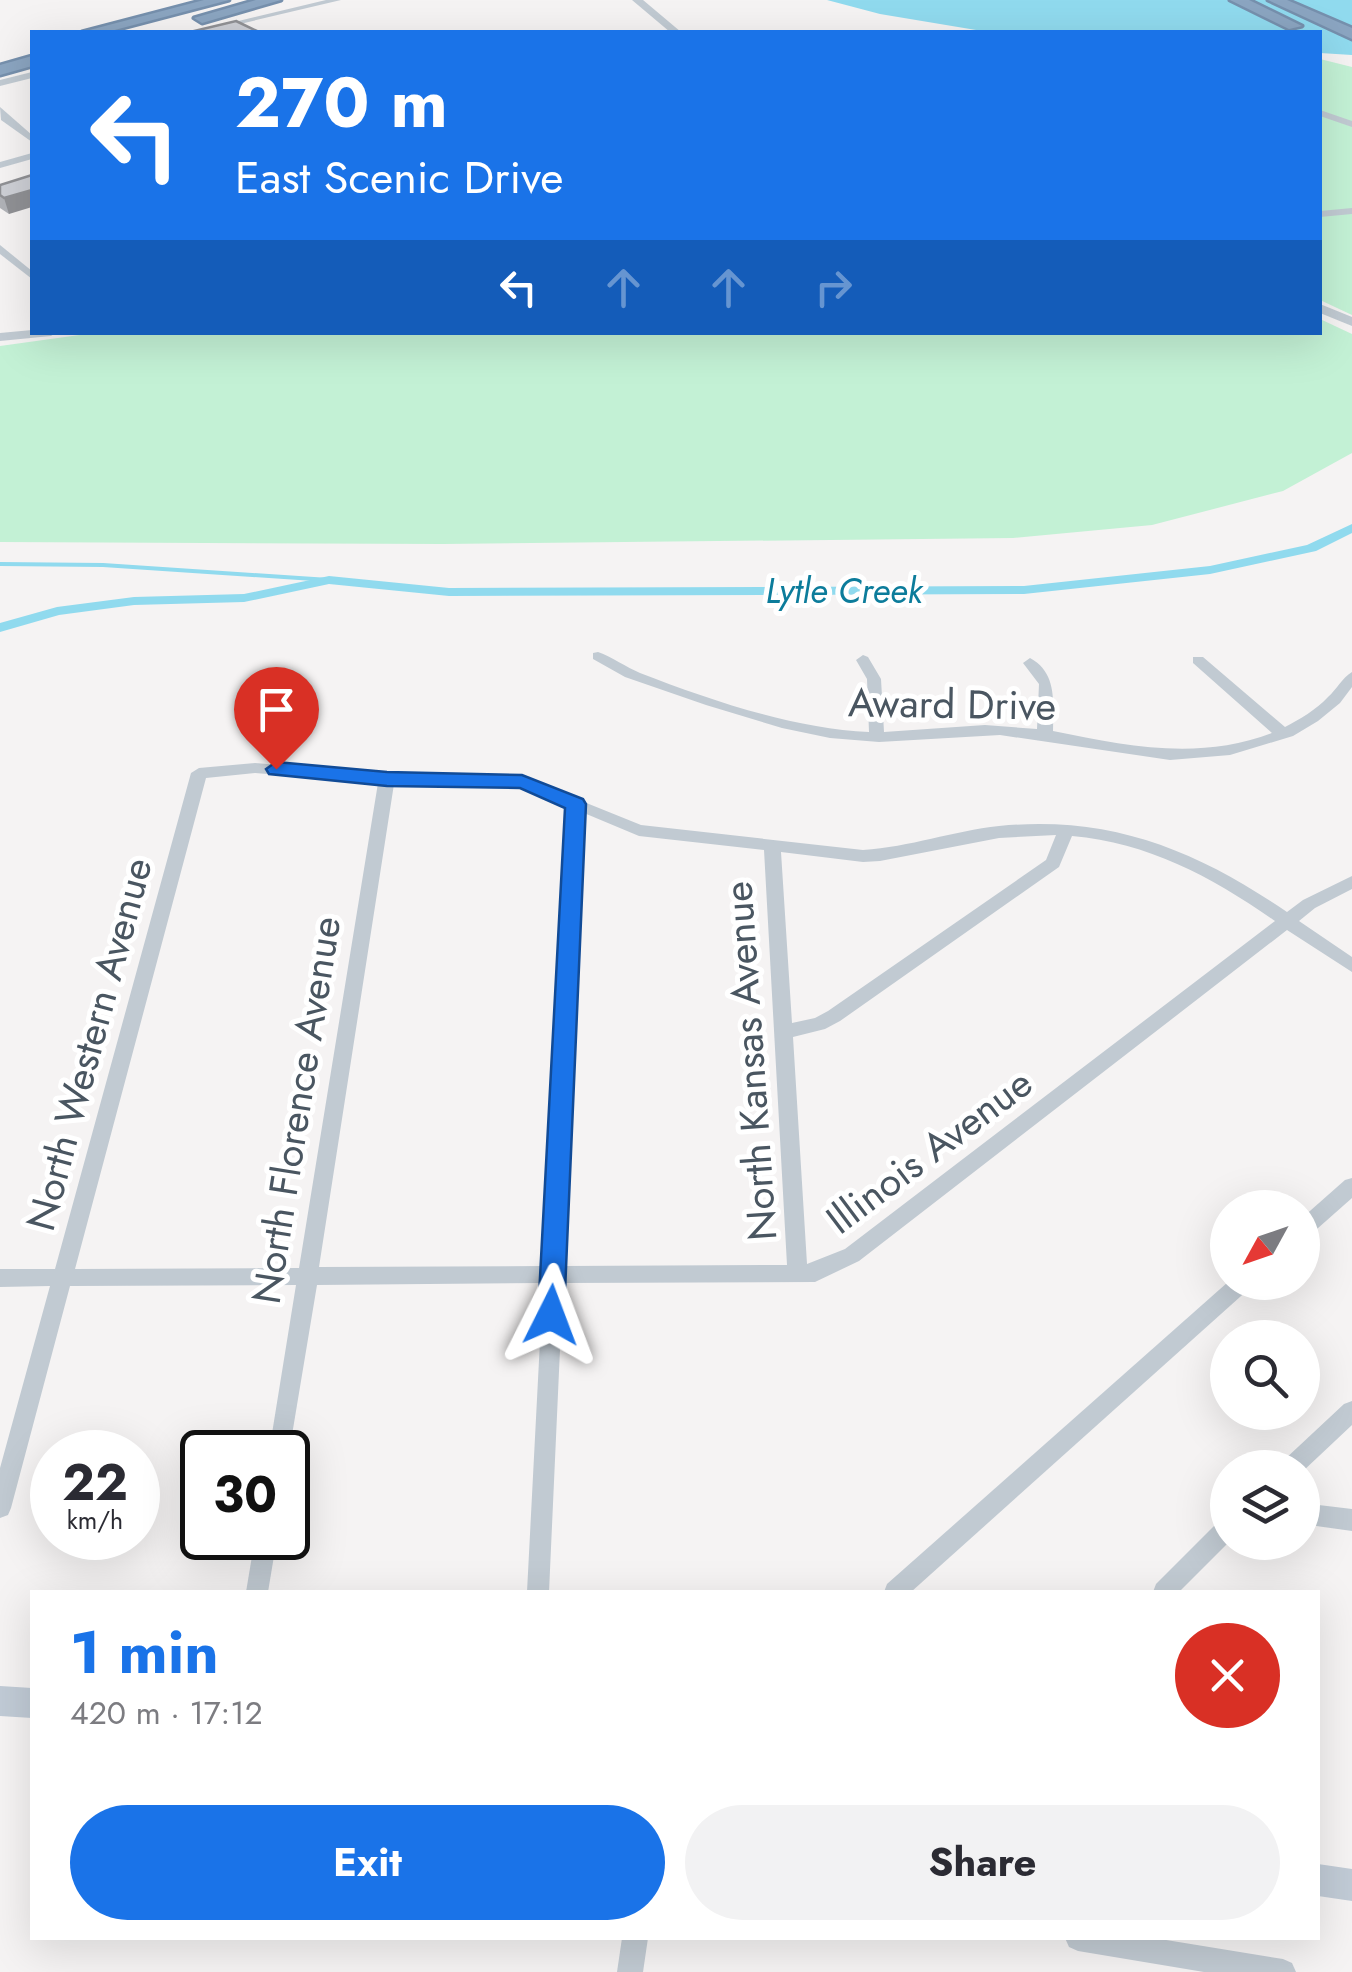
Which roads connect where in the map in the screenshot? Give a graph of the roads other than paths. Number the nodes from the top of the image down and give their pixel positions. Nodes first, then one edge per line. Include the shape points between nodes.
1 (191, 0) edge
2 (222, 0) edge
3 (274, 0) edge
4 (337, 0) edge
5 (638, 0) edge
6 (1237, 0) edge
7 (1275, 0) edge
8 (85, 30) edge
9 (98, 30) edge
10 (154, 30) edge
11 (206, 30) edge
12 (673, 30) edge
13 (1304, 30) edge
14 (1352, 34) edge
15 (1322, 39) edge
16 (1352, 52) edge
17 (30, 62) edge
18 (0, 70) edge
19 (30, 76) edge
20 (0, 83) edge
21 (1322, 114) edge
22 (1, 115) edge
23 (1352, 124) edge
24 (30, 137) edge
25 (30, 157) edge
26 (0, 166) edge
27 (1352, 211) edge
28 (1322, 214) edge
29 (0, 248) edge
30 (30, 274) edge
31 (1322, 309) edge
32 (1352, 322) edge
33 (30, 334) edge
34 (0, 337) edge
35 (598, 656) dead end
36 (863, 660) dead end
37 (1198, 660) dead end
38 (1030, 663) dead end
39 (1352, 678) edge
40 (1046, 733) junction
41 (1282, 733) junction
42 (877, 737) junction
43 (387, 779) junction
44 (576, 804) junction
45 (1066, 832) junction
46 (772, 845) junction
47 (1352, 882) edge
48 (1287, 922) junction
49 (1352, 966) edge
50 (782, 1032) junction
51 (1352, 1186) edge
52 (1320, 1214) edge
53 (798, 1274) junction
54 (553, 1276) junction
55 (62, 1277) junction
56 (0, 1278) edge
57 (308, 1278) junction
58 (1224, 1300) edge
59 (1352, 1411) edge
60 (284, 1430) edge
61 (1310, 1450) edge
62 (0, 1508) edge
63 (1320, 1516) edge
64 (1352, 1520) edge
65 (1210, 1546) edge
66 (262, 1560) edge
67 (257, 1590) edge
68 (538, 1590) edge
69 (897, 1590) edge
70 (1166, 1590) edge
71 (0, 1701) edge
72 (30, 1703) edge
73 (1320, 1880) edge
74 (1352, 1885) edge
75 (636, 1940) edge
76 (1090, 1940) edge
77 (630, 1972) edge
78 (1283, 1972) edge

1 - 8 highway
2 - 9 highway
3 - 10 highway
4 - 11 street
5 - 12 street
6 - 13 highway
7 - 14 highway
15 - 16 highway
17 - 18 highway
19 - 20 street
21 - 23 street
22 - 24 street
25 - 26 street
27 - 28 street
29 - 30 street
31 - 32 street
33 - 34 street
35 - 42 street, Award Drive via 618,670 742,712 832,735
36 - 42 street via 874,679
37 - 41 street
38 - 40 street via 1046,684
39 - 41 street, Award Drive via 1328,710
40 - 41 street, Award Drive via 1174,754 1226,750
40 - 42 street, Award Drive
43 - 44 street via 522,782
43 - 55 street, North Western Avenue via 255,768 200,773
43 - 57 street, North Florence Avenue
44 - 46 street via 639,830
44 - 54 street
45 - 46 street via 996,832 882,856
45 - 48 street via 1121,837 1177,854
45 - 50 street via 1054,863 834,1016
46 - 50 street, North Kansas Avenue
47 - 48 street, Illinois Avenue
48 - 49 street
48 - 53 street, Illinois Avenue via 852,1255
50 - 53 street, North Kansas Avenue
51 - 52 street
53 - 54 street, Illinois Avenue
54 - 57 street, Illinois Avenue
54 - 68 street
55 - 56 street, Illinois Avenue
55 - 57 street, Illinois Avenue
55 - 62 street, North Western Avenue
57 - 60 street, North Florence Avenue
58 - 69 street
59 - 61 street
63 - 64 street
65 - 70 street
66 - 67 street
71 - 72 main road
73 - 74 main road
75 - 77 street
76 - 78 street

